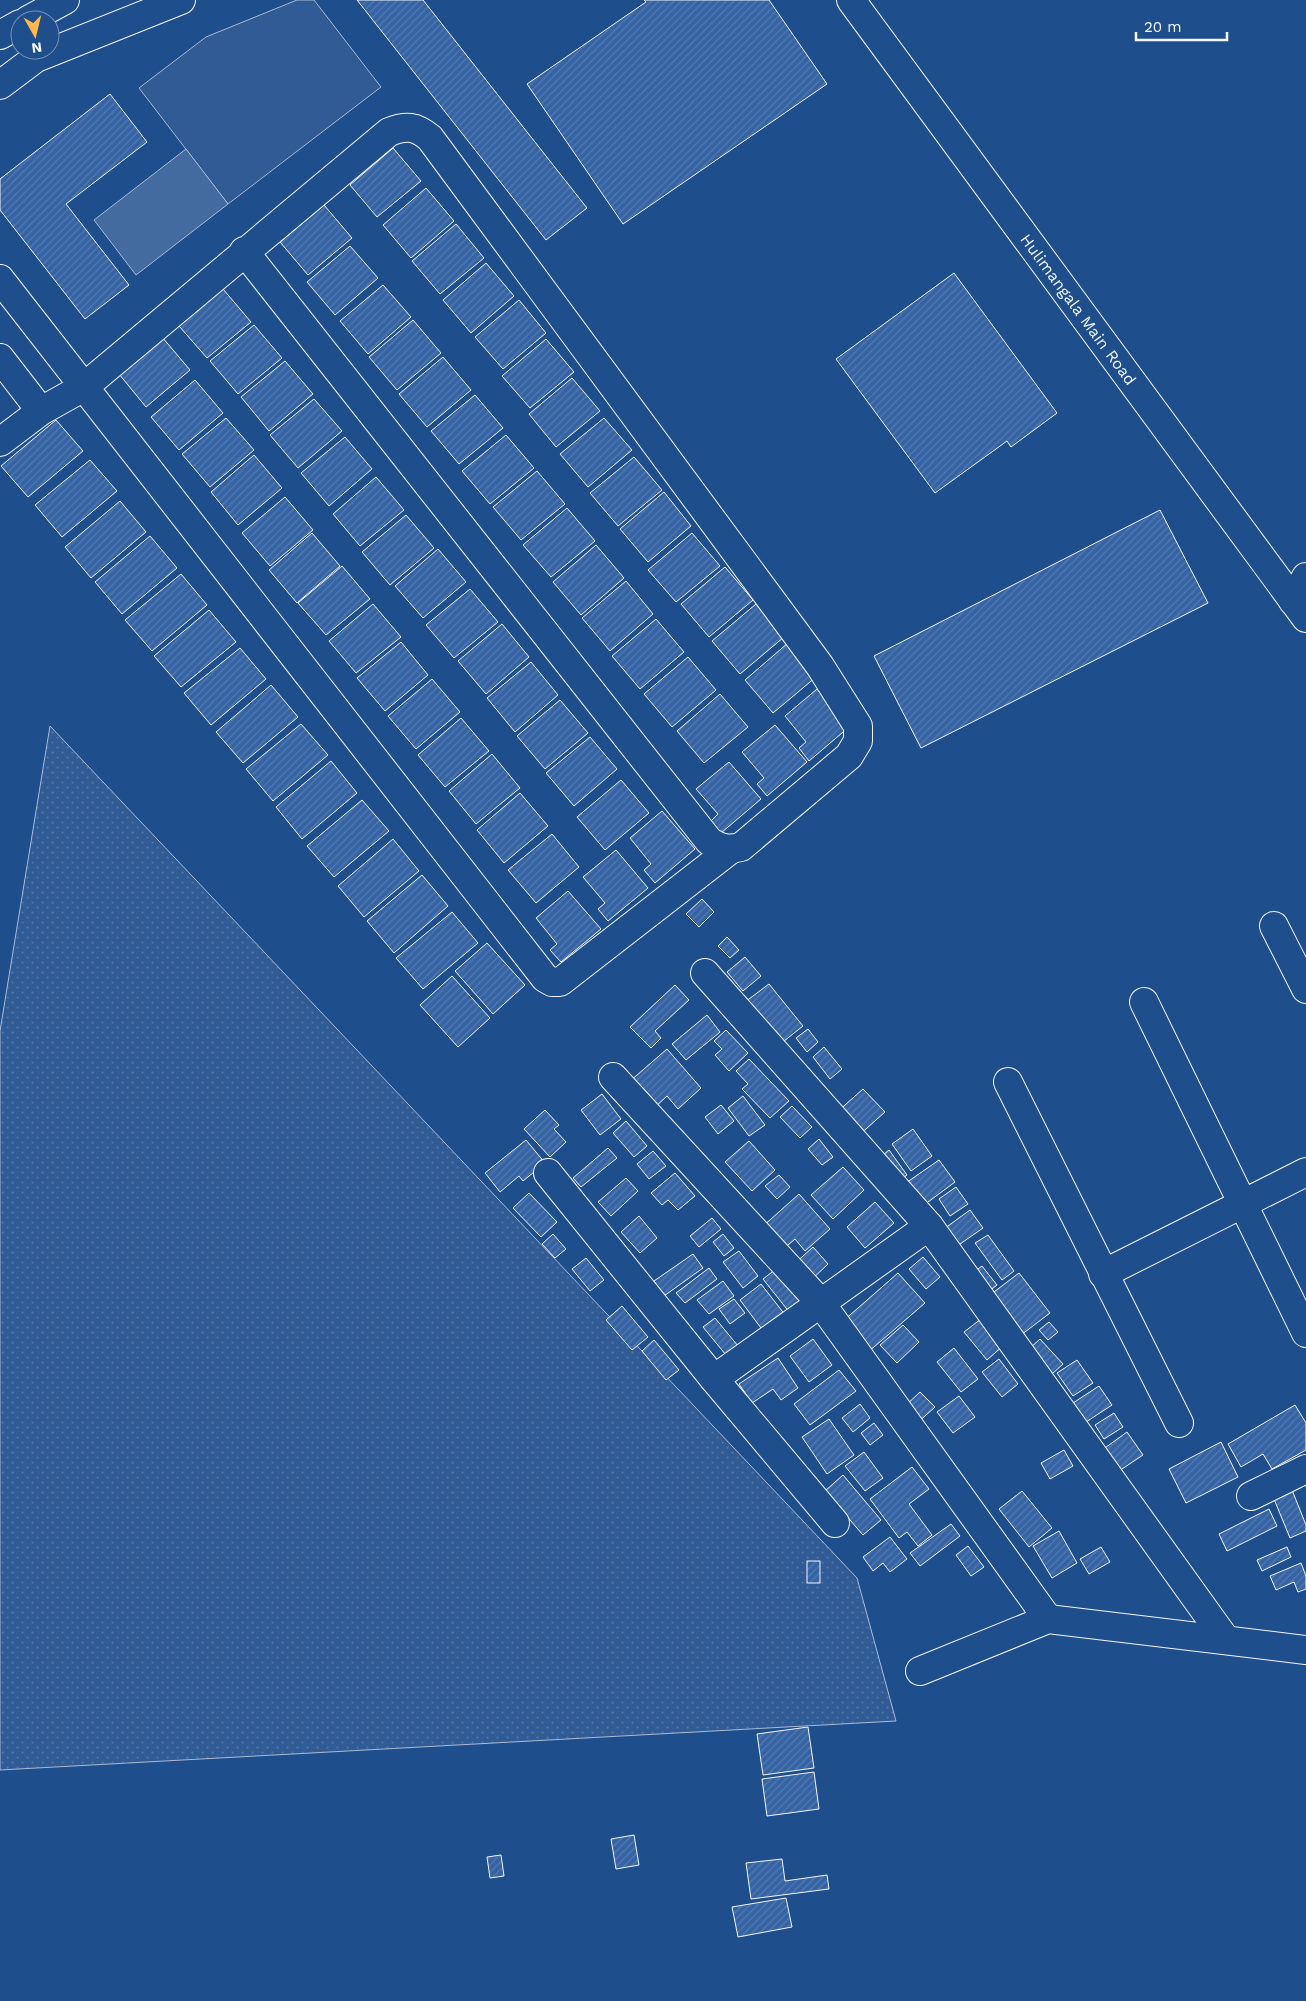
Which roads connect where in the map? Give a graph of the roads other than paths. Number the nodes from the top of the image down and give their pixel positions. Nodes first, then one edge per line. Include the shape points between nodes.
1 (65, 0) edge
2 (180, 0) edge
3 (851, 0) edge
4 (46, 10) edge
5 (0, 85) edge
6 (244, 251) junction
7 (0, 279) edge
8 (0, 358) edge
9 (84, 387) junction
10 (41, 411) junction
11 (0, 442) edge
12 (1306, 577) edge
13 (1300, 610) edge
14 (730, 850) junction
15 (1274, 926) dead end
16 (705, 973) dead end
17 (1306, 989) edge
18 (1144, 1002) dead end
19 (613, 1077) dead end
20 (1008, 1082) dead end
21 (1306, 1172) edge
22 (548, 1173) dead end
23 (1243, 1204) junction
24 (930, 1226) junction
25 (1103, 1274) junction
26 (820, 1302) junction
27 (1306, 1333) edge
28 (714, 1379) junction
29 (1179, 1423) dead end
30 (1306, 1469) edge
31 (1252, 1496) dead end
32 (834, 1523) dead end
33 (1048, 1619) junction
34 (1226, 1640) junction
35 (1306, 1650) edge
36 (920, 1671) dead end

1 - 4 street
2 - 5 street via 36,58
3 - 13 street, Hulimangala Main Road
6 - 9 street
6 - 14 street via 709,842
6 - 14 street via 389,132 411,126 430,138 820,666 858,726 858,741 849,756 742,846
7 - 9 street
8 - 10 street
9 - 10 street
9 - 14 street via 545,978 560,982
10 - 11 street
12 - 13 street
15 - 17 street
16 - 24 street
18 - 23 street
19 - 26 street
20 - 25 street
21 - 23 street
22 - 28 street
23 - 25 street
23 - 27 street
24 - 26 street
24 - 34 street
25 - 29 street
26 - 28 street
26 - 33 street
28 - 32 street
30 - 31 street
33 - 34 street
33 - 36 street
34 - 35 street

